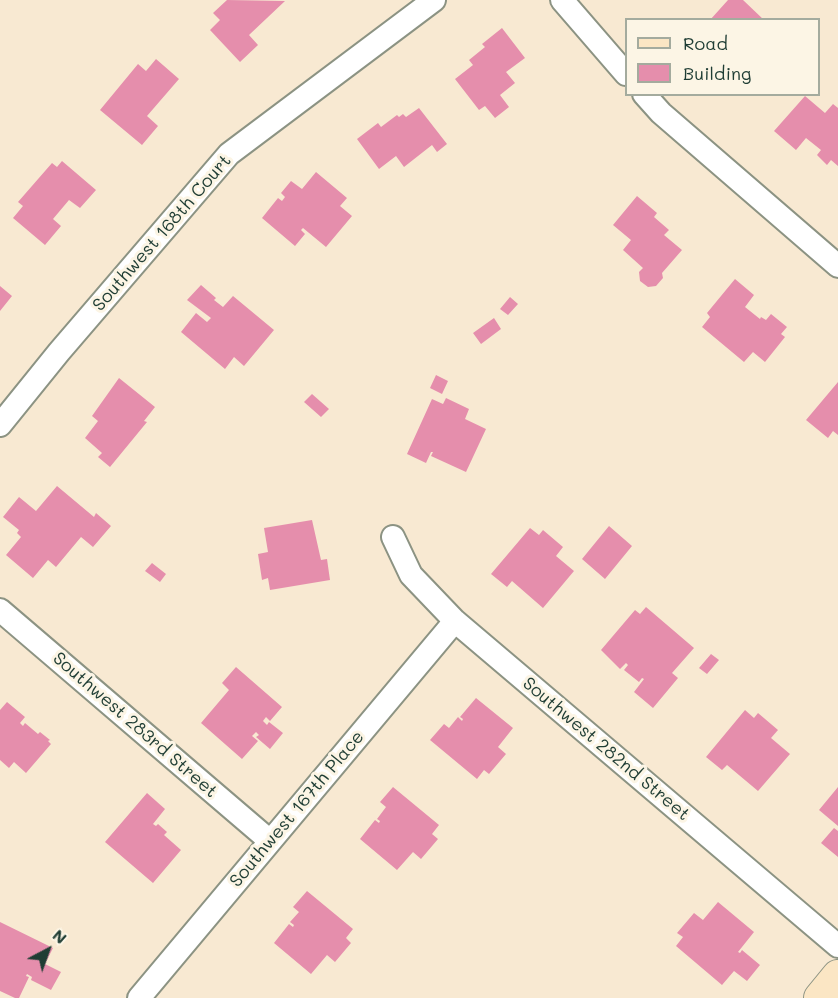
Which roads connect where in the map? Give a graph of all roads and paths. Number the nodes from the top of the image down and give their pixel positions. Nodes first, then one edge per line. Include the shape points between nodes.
1 (435, 0) edge
2 (562, 0) edge
3 (625, 72) edge
4 (647, 96) edge
5 (838, 266) edge
6 (0, 425) edge
7 (393, 537) dead end
8 (0, 610) edge
9 (455, 621) junction
10 (270, 841) junction
11 (838, 946) edge
12 (838, 976) edge
13 (139, 998) edge
14 (820, 998) edge

1 - 6 street, Southwest 168th Court via 229,154
2 - 3 street
4 - 5 street via 661,113
7 - 9 street, Southwest 282nd Street via 411,575
8 - 10 street, Southwest 283rd Street
9 - 10 street, Southwest 167th Place
9 - 11 street, Southwest 282nd Street
10 - 13 street, Southwest 167th Place
12 - 14 street

